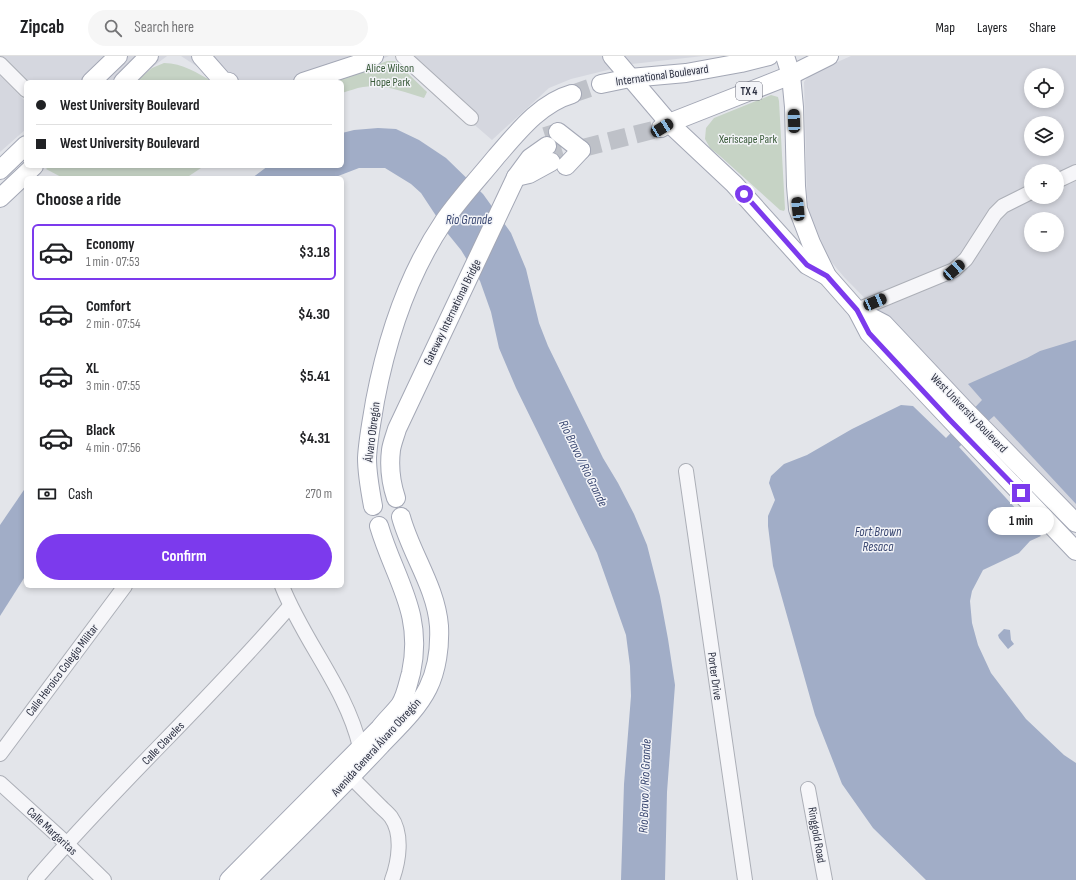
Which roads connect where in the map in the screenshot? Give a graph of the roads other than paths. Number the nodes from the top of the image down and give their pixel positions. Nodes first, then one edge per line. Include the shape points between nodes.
1 (118, 56) edge
2 (150, 56) edge
3 (200, 56) edge
4 (374, 56) edge
5 (403, 56) edge
6 (612, 56) edge
7 (769, 56) edge
8 (785, 56) edge
9 (829, 56) edge
10 (0, 64) edge
11 (791, 75) junction
12 (630, 78) junction
13 (93, 80) edge
14 (125, 80) edge
15 (223, 80) edge
16 (310, 80) edge
17 (601, 84) tunnel mouth
18 (24, 88) edge
19 (572, 94) tunnel mouth
20 (471, 118) dead end
21 (665, 125) junction
22 (24, 147) edge
23 (556, 152) junction
24 (32, 168) edge
25 (0, 170) edge
26 (1076, 172) edge
27 (1064, 178) edge
28 (1024, 196) edge
29 (0, 198) edge
30 (798, 209) junction
31 (768, 222) junction
32 (827, 276) junction
33 (857, 310) junction
34 (415, 390) joint
35 (985, 442) junction
36 (686, 471) dead end
37 (396, 498) dead end
38 (373, 506) dead end
39 (401, 517) dead end
40 (1076, 524) edge
41 (379, 526) dead end
42 (1076, 550) edge
43 (124, 588) edge
44 (283, 588) edge
45 (290, 606) junction
46 (360, 747) junction
47 (0, 754) edge
48 (351, 777) junction
49 (0, 783) edge
50 (808, 789) dead end
51 (284, 834) junction
52 (66, 843) junction
53 (35, 880) edge
54 (104, 880) edge
55 (229, 880) edge
56 (247, 880) edge
57 (392, 880) edge
58 (745, 880) edge
59 (825, 880) edge

1 - 13 main road
2 - 14 main road
3 - 15 main road
4 - 16 main road via 367,61
5 - 20 street
6 - 12 main road, West University Boulevard
7 - 12 main road, International Boulevard / TX 4 via 686,73
8 - 11 main road, West University Boulevard
9 - 11 main road, TX 4
10 - 18 street
11 - 21 main road, TX 4
11 - 30 main road, West University Boulevard
12 - 17 main road, International Boulevard
12 - 21 main road, West University Boulevard
19 - 38 main road, Álvaro Obregón via 546,106 529,121 462,197 445,220 405,295 390,336 370,431 367,459
21 - 31 main road, West University Boulevard via 734,184
22 - 25 main road
23 - 23 main road via 582,149
23 - 34 main road, Gateway International Bridge via 516,177
24 - 29 main road
26 - 27 street
28 - 33 street via 1003,206 995,214 966,259 954,270
30 - 31 main road via 794,218 787,223 777,225
30 - 32 main road, West University Boulevard
31 - 32 main road, West University Boulevard via 807,265
32 - 33 main road, West University Boulevard
33 - 35 main road, West University Boulevard via 869,333 950,420
33 - 35 main road, West University Boulevard via 884,324 964,409
34 - 37 main road, Álvaro Obregón via 397,428 391,450 390,469
35 - 40 main road, West University Boulevard
35 - 42 main road, West University Boulevard
36 - 58 street, Porter Drive
39 - 48 main road, Avenida General Álvaro Obregón via 436,607 439,627 434,674 416,707
41 - 46 main road, Avenida General Álvaro Obregón via 408,601 414,626 415,646 407,690 400,704
43 - 47 street, Calle Heroico Colegio Militar
44 - 45 street
45 - 46 street via 339,692
45 - 52 street, Calle Claveles via 254,649
46 - 51 main road, Avenida General Álvaro Obregón
48 - 51 main road, Avenida General Álvaro Obregón
48 - 57 street via 391,816 395,825 398,851
49 - 52 street, Calle Margaritas
50 - 59 street, Ringgold Road
51 - 55 main road, Avenida General Álvaro Obregón
51 - 56 main road, Avenida General Álvaro Obregón
52 - 53 street, Calle Claveles
52 - 54 street, Calle Margaritas

